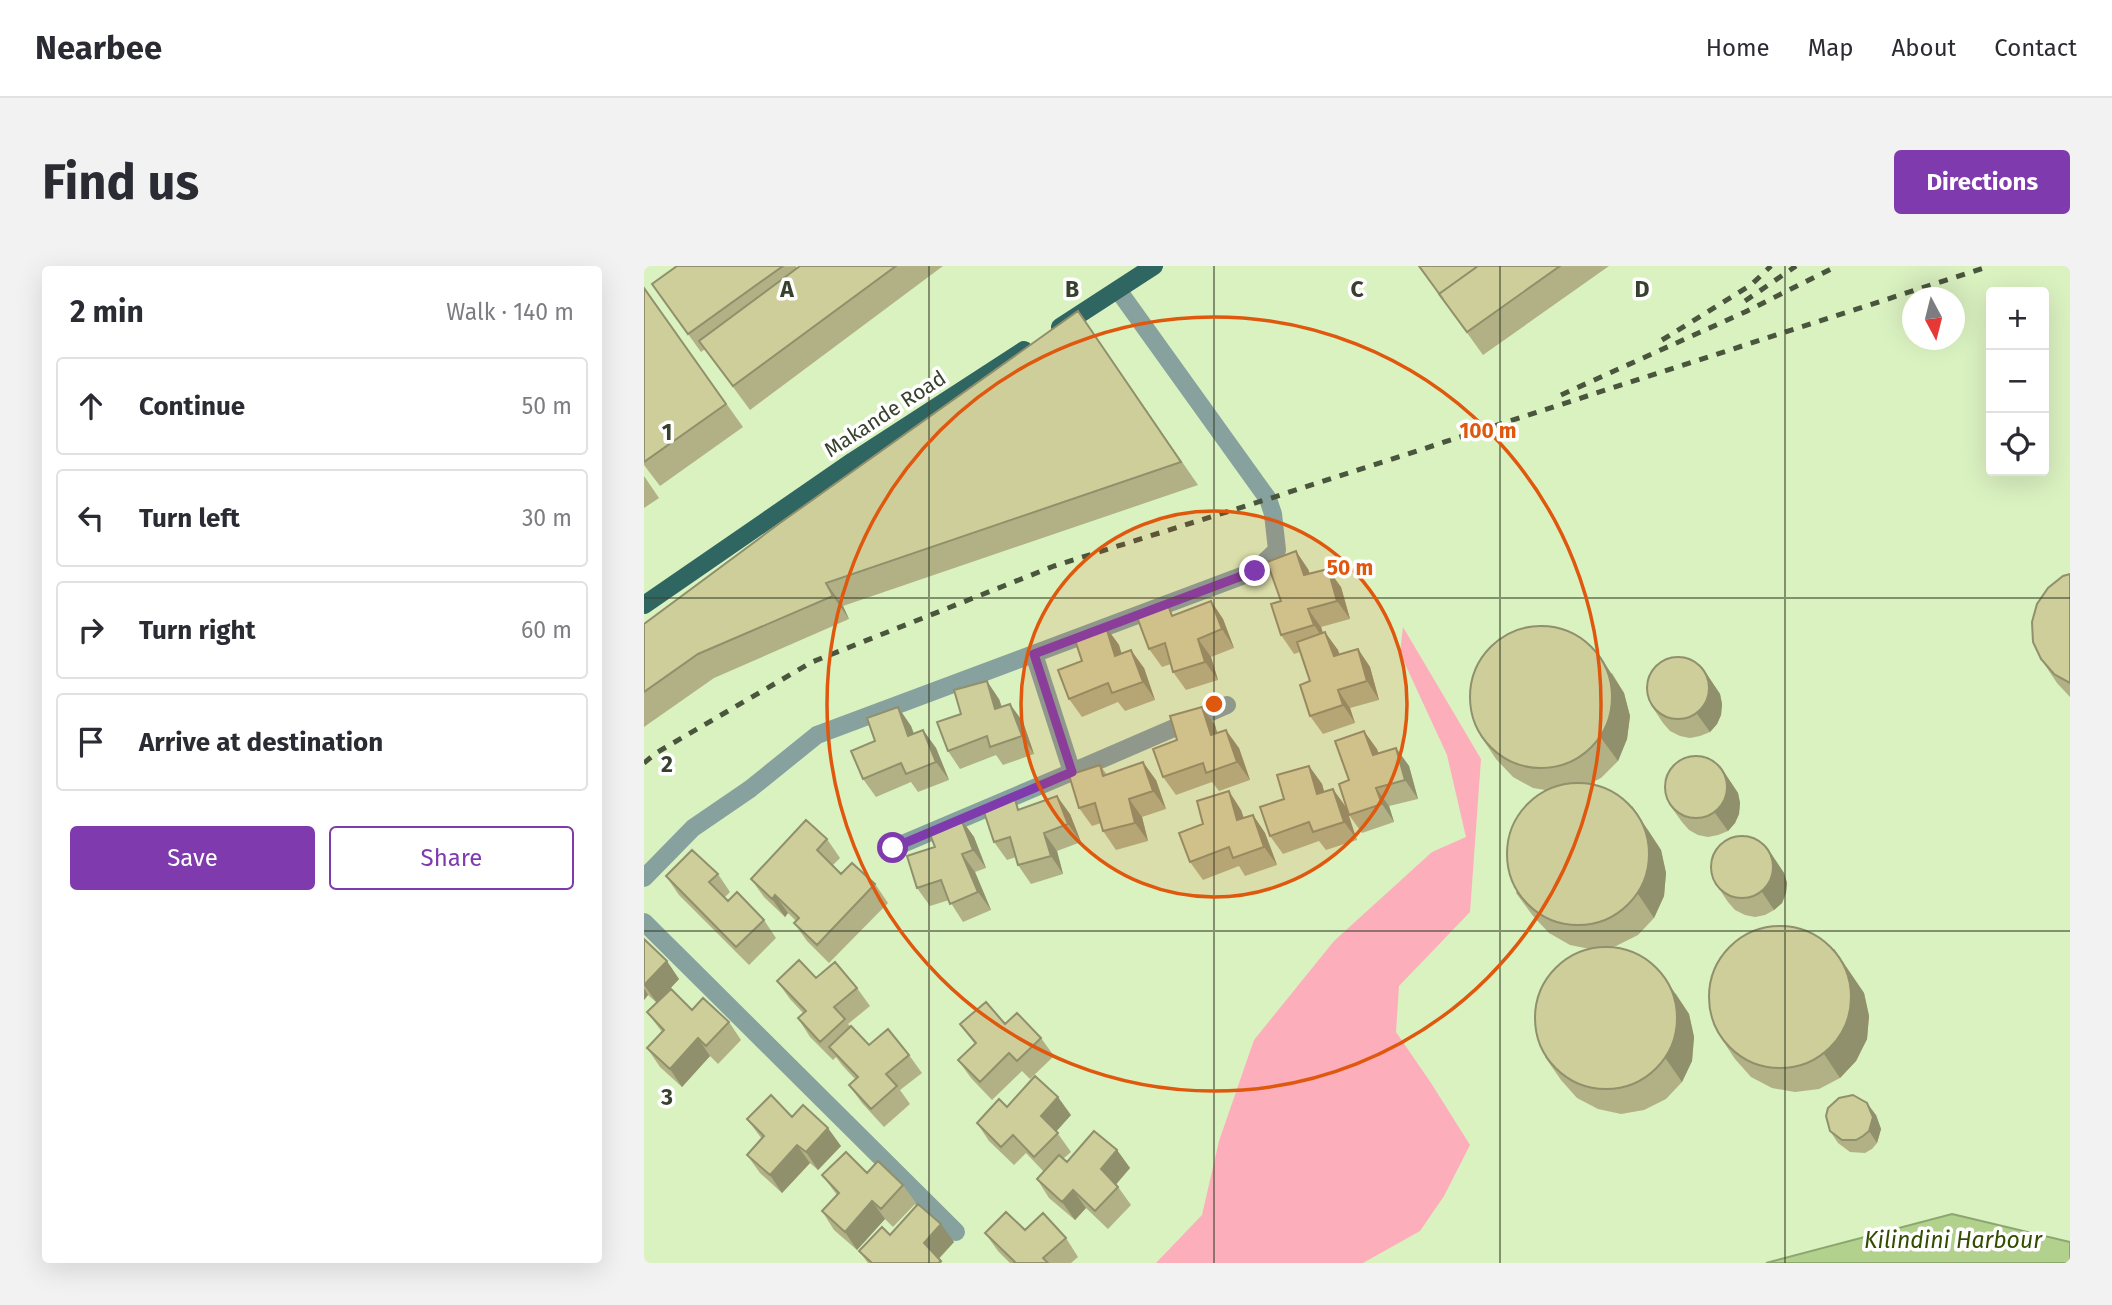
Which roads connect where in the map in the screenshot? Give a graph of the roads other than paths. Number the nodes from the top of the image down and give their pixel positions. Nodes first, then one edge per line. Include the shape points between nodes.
1 (1154, 266) edge
2 (1118, 290) junction
3 (644, 605) edge
4 (1034, 654) junction
5 (1227, 705) dead end
6 (1072, 772) junction
7 (893, 848) dead end
8 (644, 878) edge
9 (644, 922) edge
10 (956, 1232) dead end

1 - 2 main road, Makande Road
2 - 3 main road, Makande Road via 853,461
2 - 4 street via 1268,499 1277,550 1255,571
4 - 6 street
4 - 8 street via 817,735 693,828
5 - 6 street
6 - 7 street
9 - 10 street

